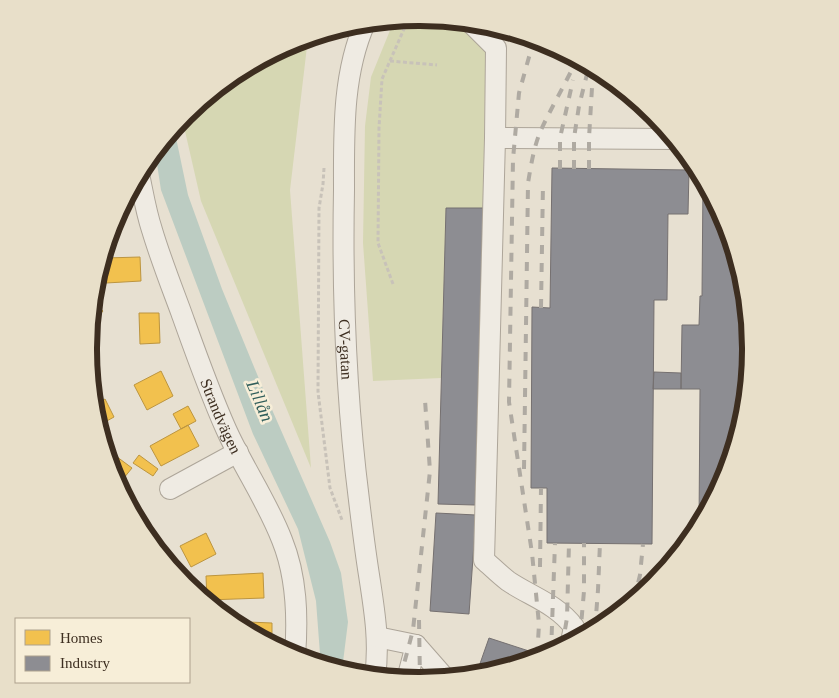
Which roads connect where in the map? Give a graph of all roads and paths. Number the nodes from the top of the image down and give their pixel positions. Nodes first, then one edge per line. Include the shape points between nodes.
1 (406, 27) edge
2 (362, 31) edge
3 (480, 32) edge
4 (390, 62) junction
5 (437, 65) dead end
6 (495, 138) junction
7 (664, 139) edge
8 (138, 191) edge
9 (393, 284) dead end
10 (238, 452) junction
11 (170, 489) dead end
12 (573, 633) edge
13 (377, 638) junction
14 (416, 645) junction
15 (295, 647) edge
16 (375, 669) edge
17 (409, 671) edge
18 (439, 671) edge

1 - 4 path
2 - 13 street, CV-gatan via 353,55 348,86 344,162 344,294 356,471
3 - 6 street via 496,48
4 - 5 path
4 - 9 path via 382,79 378,243
6 - 7 street
6 - 12 street via 484,560 508,581 567,618 574,627
8 - 10 street, Strandvägen via 193,344
10 - 11 street
10 - 15 street, Strandvägen via 270,513 289,560 295,588
13 - 14 street
13 - 16 street, CV-gatan
14 - 17 street
14 - 18 street

